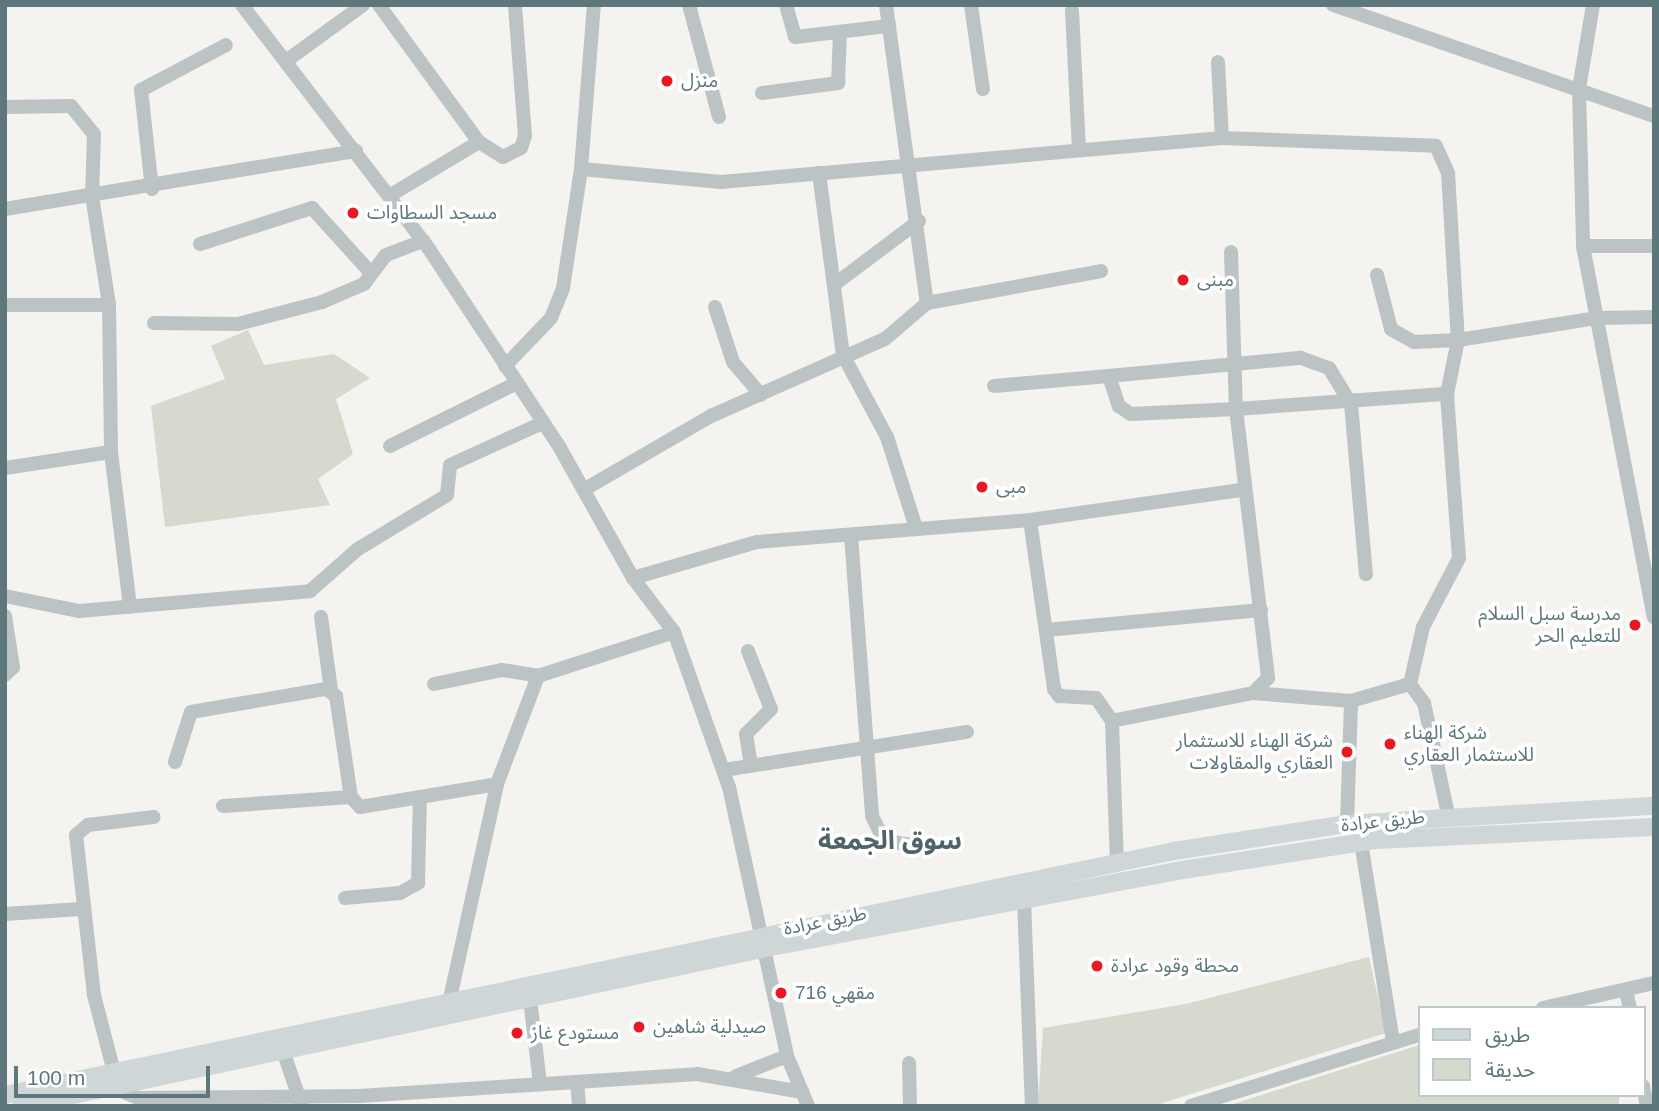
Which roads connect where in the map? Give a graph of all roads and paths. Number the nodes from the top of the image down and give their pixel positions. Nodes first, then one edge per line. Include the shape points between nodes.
1 (242, 5) edge
2 (363, 5) edge
3 (379, 5) edge
4 (515, 5) edge
5 (594, 5) edge
6 (690, 5) edge
7 (786, 5) edge
8 (886, 5) edge
9 (971, 5) edge
10 (1333, 5) edge
11 (1593, 5) edge
12 (1072, 11) dead end
13 (1370, 11) edge
14 (889, 26) junction
15 (840, 33) junction
16 (226, 45) dead end
17 (286, 61) junction
18 (1218, 62) dead end
19 (983, 89) dead end
20 (1579, 89) junction
21 (762, 93) dead end
22 (5, 107) edge
23 (1654, 116) edge
24 (719, 117) dead end
25 (1222, 138) junction
26 (479, 142) junction
27 (1079, 150) junction
28 (356, 151) junction
29 (911, 165) junction
30 (581, 169) junction
31 (819, 173) junction
32 (152, 189) junction
33 (92, 196) junction
34 (389, 196) junction
35 (5, 209) edge
36 (919, 221) junction
37 (423, 241) junction
38 (200, 244) dead end
39 (1583, 246) junction
40 (1654, 246) edge
41 (1231, 253) dead end
42 (1101, 271) dead end
43 (371, 273) junction
44 (1377, 275) dead end
45 (835, 284) junction
46 (928, 303) junction
47 (5, 304) edge
48 (109, 305) junction
49 (715, 307) dead end
50 (1654, 317) edge
51 (1597, 318) junction
52 (154, 323) dead end
53 (1458, 340) junction
54 (843, 355) junction
55 (1234, 362) junction
56 (505, 366) junction
57 (1109, 376) junction
58 (517, 383) junction
59 (994, 386) dead end
60 (1447, 394) junction
61 (761, 395) junction
62 (1351, 404) junction
63 (1236, 409) junction
64 (541, 423) junction
65 (390, 446) dead end
66 (111, 452) junction
67 (5, 468) edge
68 (585, 489) junction
69 (1241, 490) junction
70 (1030, 520) junction
71 (915, 525) junction
72 (851, 535) junction
73 (1366, 574) dead end
74 (633, 578) junction
75 (5, 596) edge
76 (130, 607) junction
77 (1261, 610) junction
78 (5, 617) edge
79 (321, 617) dead end
80 (1654, 617) edge
81 (1046, 630) junction
82 (674, 632) junction
83 (748, 651) dead end
84 (5, 675) edge
85 (538, 676) junction
86 (434, 684) dead end
87 (1410, 684) junction
88 (331, 690) junction
89 (1253, 693) junction
90 (1351, 701) junction
91 (1112, 721) junction
92 (967, 732) dead end
93 (867, 743) junction
94 (175, 762) dead end
95 (751, 765) junction
96 (724, 770) junction
97 (497, 783) junction
98 (351, 797) junction
99 (420, 797) junction
100 (223, 806) dead end
101 (1654, 806) edge
102 (1577, 809) junction
103 (1448, 814) junction
104 (154, 817) dead end
105 (1347, 824) junction
106 (1654, 827) edge
107 (1578, 831) junction
108 (1361, 842) junction
109 (926, 847) dead end
110 (1117, 862) junction
111 (345, 898) dead end
112 (1024, 900) junction
113 (81, 909) junction
114 (5, 914) edge
115 (765, 941) junction
116 (1654, 983) edge
117 (1626, 991) junction
118 (530, 999) junction
119 (449, 1003) junction
120 (1554, 1006) edge
121 (1629, 1006) edge
122 (1418, 1035) edge
123 (1393, 1041) junction
124 (283, 1051) junction
125 (788, 1056) junction
126 (909, 1063) dead end
127 (736, 1076) junction
128 (112, 1079) junction
129 (577, 1082) junction
130 (540, 1084) junction
131 (802, 1092) junction
132 (5, 1095) edge
133 (186, 1101) edge
134 (300, 1101) edge
135 (358, 1101) edge
136 (21, 1106) edge
137 (579, 1106) edge
138 (808, 1106) edge
139 (910, 1106) edge
140 (1032, 1106) edge
141 (1191, 1106) edge

1 - 17 street
2 - 17 street
3 - 26 street
4 - 26 street via 524,143 503,157
5 - 30 street
6 - 24 street
7 - 15 street via 795,37
8 - 14 street
9 - 19 street
10 - 13 street
11 - 20 street
12 - 27 street
13 - 20 street
14 - 15 street
14 - 29 street
15 - 21 street via 838,83
16 - 32 street via 141,90
17 - 28 street
18 - 25 street
20 - 23 street
20 - 39 street
22 - 33 street via 78,109 94,134
25 - 27 street
25 - 53 street via 1436,146 1448,173
26 - 34 street
27 - 29 street
28 - 32 street
28 - 34 street
29 - 31 street
29 - 36 street
30 - 31 street via 698,181
30 - 56 street via 559,298 537,338
31 - 45 street
32 - 33 street
33 - 35 street
33 - 48 street
34 - 37 street
36 - 45 street
36 - 46 street
37 - 43 street via 386,255
37 - 56 street
38 - 43 street via 312,208
39 - 40 street
39 - 51 street
41 - 55 street
42 - 46 street
43 - 52 street via 364,284 330,299 255,321
44 - 53 street via 1391,329 1414,342
45 - 54 street
46 - 54 street via 886,339
47 - 48 street
48 - 66 street
49 - 61 street via 733,362
50 - 51 street
51 - 53 street
51 - 80 street
53 - 60 street
54 - 61 street
54 - 71 street via 887,438
55 - 57 street
55 - 62 street via 1312,361 1335,373
55 - 63 street
56 - 58 street
57 - 59 street
57 - 63 street via 1119,406 1131,414
58 - 64 street
58 - 65 street
60 - 62 street
60 - 87 street via 1461,549 1423,627
61 - 68 street via 711,416
62 - 63 street
62 - 73 street
63 - 69 street
64 - 68 street
64 - 76 street via 450,465 447,495 358,549 321,587
66 - 67 street
66 - 76 street
68 - 74 street
69 - 70 street
69 - 77 street
70 - 71 street
70 - 81 street
71 - 72 street
72 - 74 street via 728,547
72 - 93 street
74 - 82 street
75 - 76 street via 72,611
77 - 81 street
77 - 89 street via 1268,678
78 - 84 street via 13,667
79 - 88 street
81 - 91 street via 1056,694 1096,698
82 - 85 street
82 - 96 street
83 - 95 street via 771,709 746,734
85 - 86 street via 502,670
85 - 97 street
87 - 90 street
87 - 103 street via 1424,703
88 - 94 street via 197,709 187,716
88 - 98 street
89 - 90 street
89 - 91 street
90 - 105 street
91 - 110 street
92 - 93 street
93 - 95 street
93 - 109 street via 877,833 894,844
95 - 96 street
96 - 115 street
97 - 99 street
97 - 119 street
98 - 99 street via 360,807
98 - 100 street
99 - 111 street via 418,883 400,893
101 - 102 main road, طريق عرادة
102 - 103 main road, طريق عرادة
102 - 107 main road
103 - 105 main road, طريق عرادة
104 - 113 street via 79,831
105 - 110 main road, طريق عرادة
106 - 107 main road, طريق عرادة
107 - 108 main road, طريق عرادة
108 - 112 main road, طريق عرادة
108 - 123 street
110 - 115 main road, طريق عرادة
112 - 115 main road, طريق عرادة
112 - 140 street
113 - 114 street
113 - 128 street
115 - 118 main road, طريق عرادة
115 - 119 main road, طريق عرادة
115 - 125 street
116 - 117 street
117 - 120 street
117 - 121 street
118 - 124 main road, طريق عرادة
118 - 130 street
119 - 128 main road, طريق عرادة
122 - 123 street
123 - 141 street
124 - 128 main road, طريق عرادة
124 - 134 street
125 - 127 street
125 - 131 street
126 - 139 street
127 - 129 street
127 - 131 street via 774,1092
128 - 132 main road, طريق عرادة
128 - 133 street via 138,1098
128 - 136 main road, طريق عرادة
129 - 130 street
129 - 137 street
130 - 135 street
131 - 138 street
133 - 134 street
134 - 135 street

